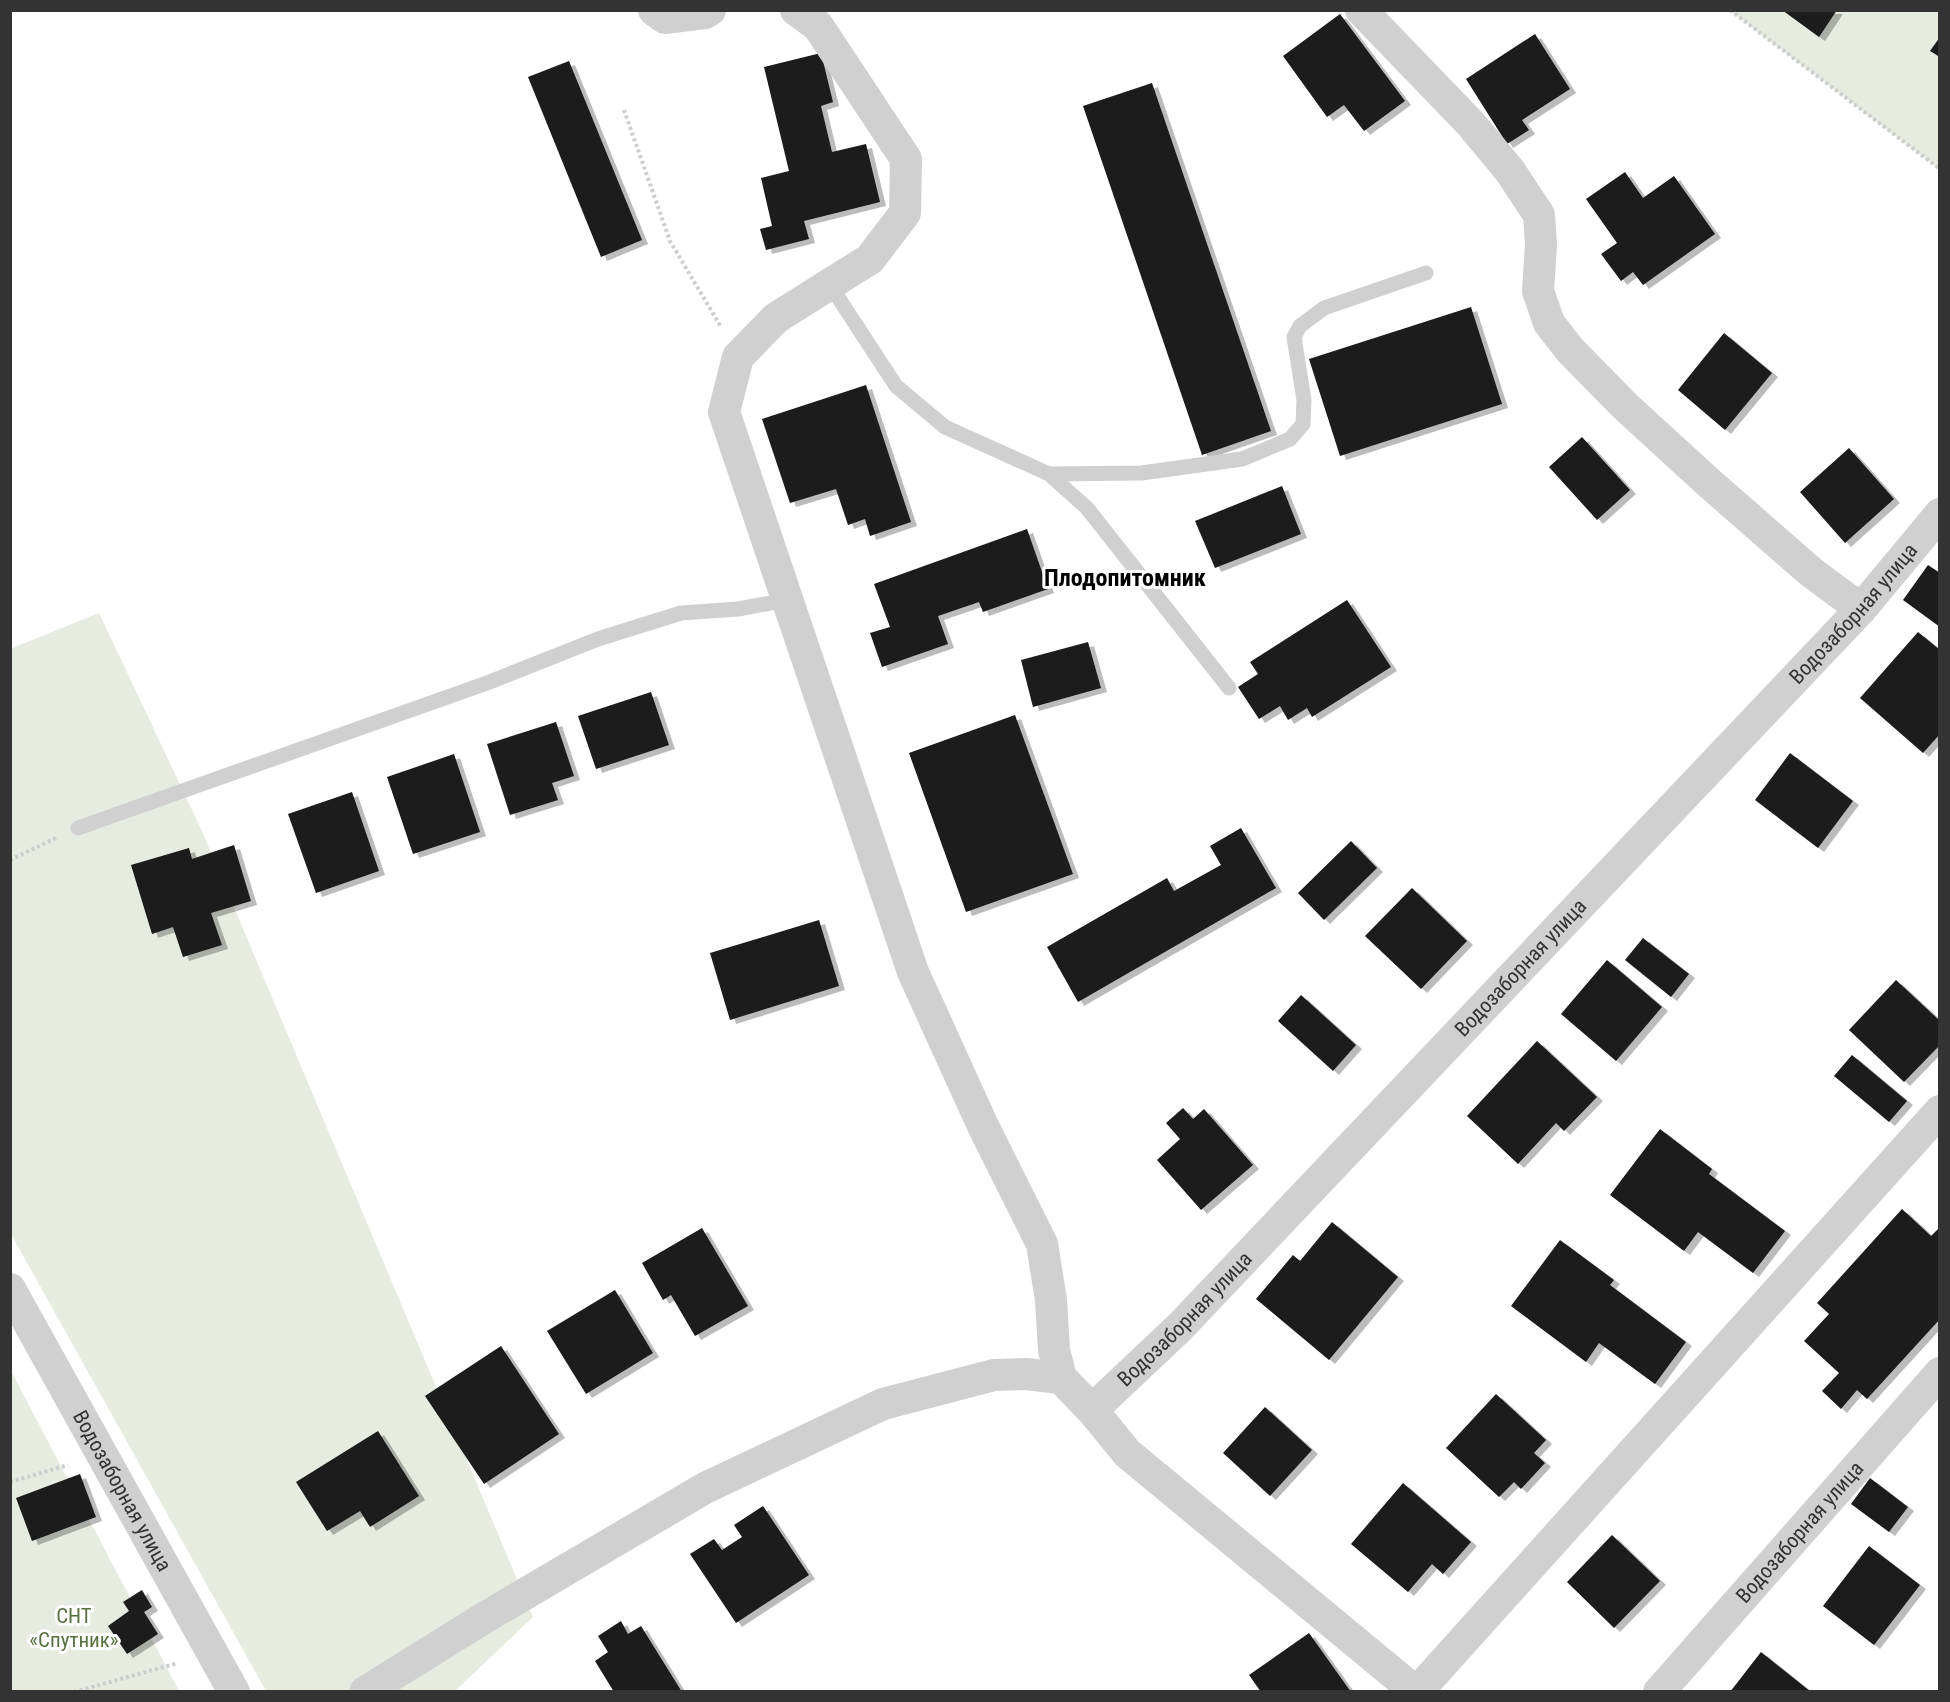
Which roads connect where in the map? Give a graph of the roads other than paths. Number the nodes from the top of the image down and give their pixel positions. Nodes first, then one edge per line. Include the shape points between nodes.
1 (654, 10) edge
2 (710, 10) edge
3 (796, 10) edge
4 (1361, 10) edge
5 (1426, 273) dead end
6 (830, 285) junction
7 (1049, 474) junction
8 (1940, 514) edge
9 (787, 600) junction
10 (1861, 609) junction
11 (1229, 688) dead end
12 (78, 828) road end
13 (1940, 1111) edge
14 (10, 1289) edge
15 (1940, 1373) edge
16 (1060, 1378) junction
17 (1092, 1410) junction
18 (234, 1692) edge
19 (365, 1692) edge
20 (1416, 1692) edge
21 (1659, 1692) edge

1 - 2 street via 665,18
3 - 6 street via 818,26 906,159 905,213 870,259
4 - 10 street via 1471,123 1539,214 1538,291 1549,323 1570,350 1708,482 1811,572
5 - 7 lane via 1324,309 1300,326 1294,337 1304,400 1303,424 1290,439 1242,459 1142,473
6 - 7 lane via 897,386 928,414 945,427
6 - 9 street via 776,318 738,357 724,412
7 - 11 lane via 1087,508
8 - 10 street, Водозаборная улица
9 - 12 lane via 681,613 597,639 487,683
9 - 16 street via 912,972 1042,1244 1051,1300 1053,1350
10 - 17 street, Водозаборная улица via 1180,1327
13 - 20 street
14 - 18 street, Водозаборная улица
15 - 21 street, Водозаборная улица
16 - 17 street
16 - 19 street via 994,1375 883,1404 705,1488
17 - 20 street via 1127,1453

